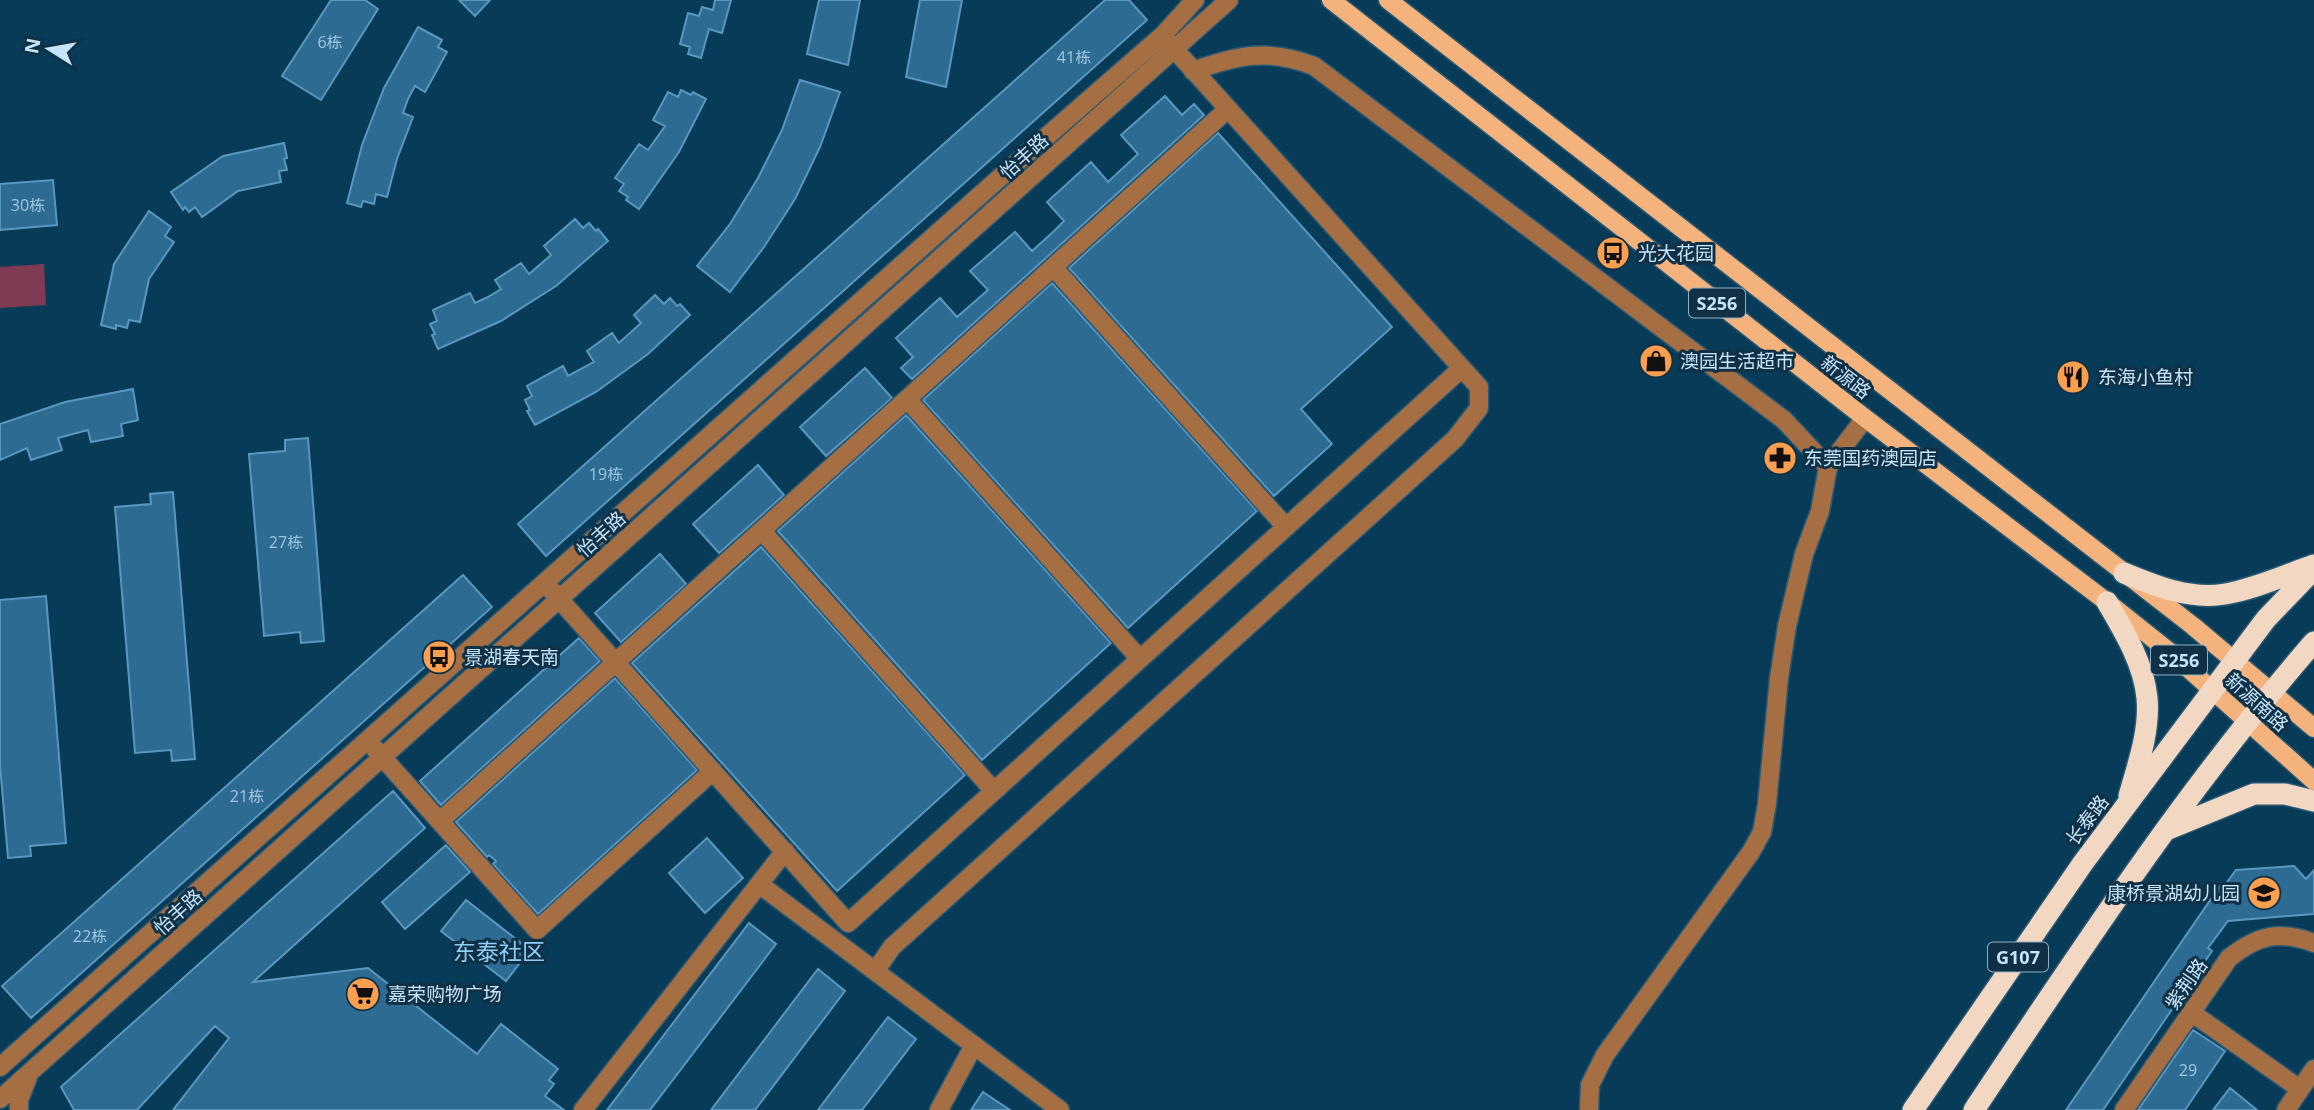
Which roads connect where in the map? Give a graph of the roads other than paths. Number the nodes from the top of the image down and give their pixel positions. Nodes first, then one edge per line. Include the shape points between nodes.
1 (1195, 0) edge
2 (1229, 0) edge
3 (1331, 0) edge
4 (1388, 0) edge
5 (1163, 35) junction
6 (1174, 50) junction
7 (1193, 71) junction
8 (1228, 109) junction
9 (1053, 267) junction
10 (1462, 368) junction
11 (907, 399) junction
12 (1864, 418) junction
13 (1828, 467) junction
14 (1286, 527) junction
15 (762, 531) junction
16 (2314, 567) edge
17 (2124, 573) junction
18 (545, 583) junction
19 (559, 600) junction
20 (2107, 602) junction
21 (2314, 642) edge
22 (1140, 659) junction
23 (2234, 661) junction
24 (616, 662) junction
25 (2212, 691) junction
26 (2272, 692) junction
27 (2247, 722) junction
28 (2314, 728) edge
29 (368, 741) junction
30 (383, 757) junction
31 (713, 771) junction
32 (2314, 781) edge
33 (994, 791) junction
34 (2314, 802) edge
35 (2126, 806) junction
36 (440, 821) junction
37 (2164, 831) junction
38 (785, 852) junction
39 (759, 884) junction
40 (2314, 943) edge
41 (876, 970) junction
42 (2192, 1013) junction
43 (974, 1045) junction
44 (9, 1053) edge
45 (0, 1067) edge
46 (2314, 1069) edge
47 (30, 1072) junction
48 (2300, 1088) junction
49 (0, 1098) edge
50 (19, 1110) edge
51 (583, 1110) edge
52 (939, 1110) edge
53 (1060, 1110) edge
54 (1589, 1110) edge
55 (1913, 1110) edge
56 (1974, 1110) edge
57 (2124, 1110) edge
58 (2286, 1110) edge

1 - 5 street, 怡丰路
2 - 6 street, 怡丰路
3 - 12 main road, 新源路 / S256
4 - 17 main road, 新源路 / S256
5 - 6 street
5 - 18 street, 怡丰路
6 - 7 street
6 - 19 street, 怡丰路
7 - 8 street
7 - 13 street via 1254,55 1289,56 1314,66 1784,421
8 - 9 street
8 - 10 street
9 - 11 street
9 - 14 street
10 - 14 street
10 - 41 street via 1479,387 1479,408 1455,439 892,947
11 - 15 street
11 - 22 street
12 - 13 street
12 - 20 main road, 新源路 / S256
13 - 54 street via 1787,625 1762,832 1605,1055 1590,1085
14 - 22 street
15 - 24 street
15 - 33 street
16 - 17 highway via 2224,594 2199,595 2161,588
16 - 23 highway, 长泰路 / G107
17 - 23 main road, 新源南路 / S256
18 - 19 street
18 - 29 street, 怡丰路
19 - 24 street
19 - 30 street, 怡丰路
20 - 25 main road, 新源南路 / S256
20 - 35 highway via 2129,641 2147,698 2144,739
21 - 26 highway, G107
22 - 33 street
23 - 25 highway, 长泰路 / G107
23 - 26 main road, 新源南路 / S256
24 - 31 street
24 - 36 street
25 - 27 main road, 新源南路 / S256
25 - 35 highway, 长泰路 / G107
26 - 27 highway, G107
26 - 28 main road, 新源南路
27 - 32 main road, 新源南路
27 - 37 highway, G107
29 - 30 street
29 - 44 street, 怡丰路
30 - 36 street
30 - 47 street, 怡丰路
31 - 36 street via 537,930
31 - 38 street
33 - 38 street via 848,923
34 - 37 highway via 2285,794 2254,794
35 - 55 highway, 长泰路 / G107
37 - 56 highway, G107
38 - 39 street
39 - 41 street
39 - 51 street
40 - 42 street, 紫荆路 via 2292,936 2269,936 2247,944 2229,958
41 - 43 street
42 - 48 street
42 - 57 street, 紫荆路
43 - 52 street
43 - 53 street
44 - 45 street, 怡丰路
46 - 48 street
47 - 49 street, 怡丰路
47 - 50 street
48 - 58 street

